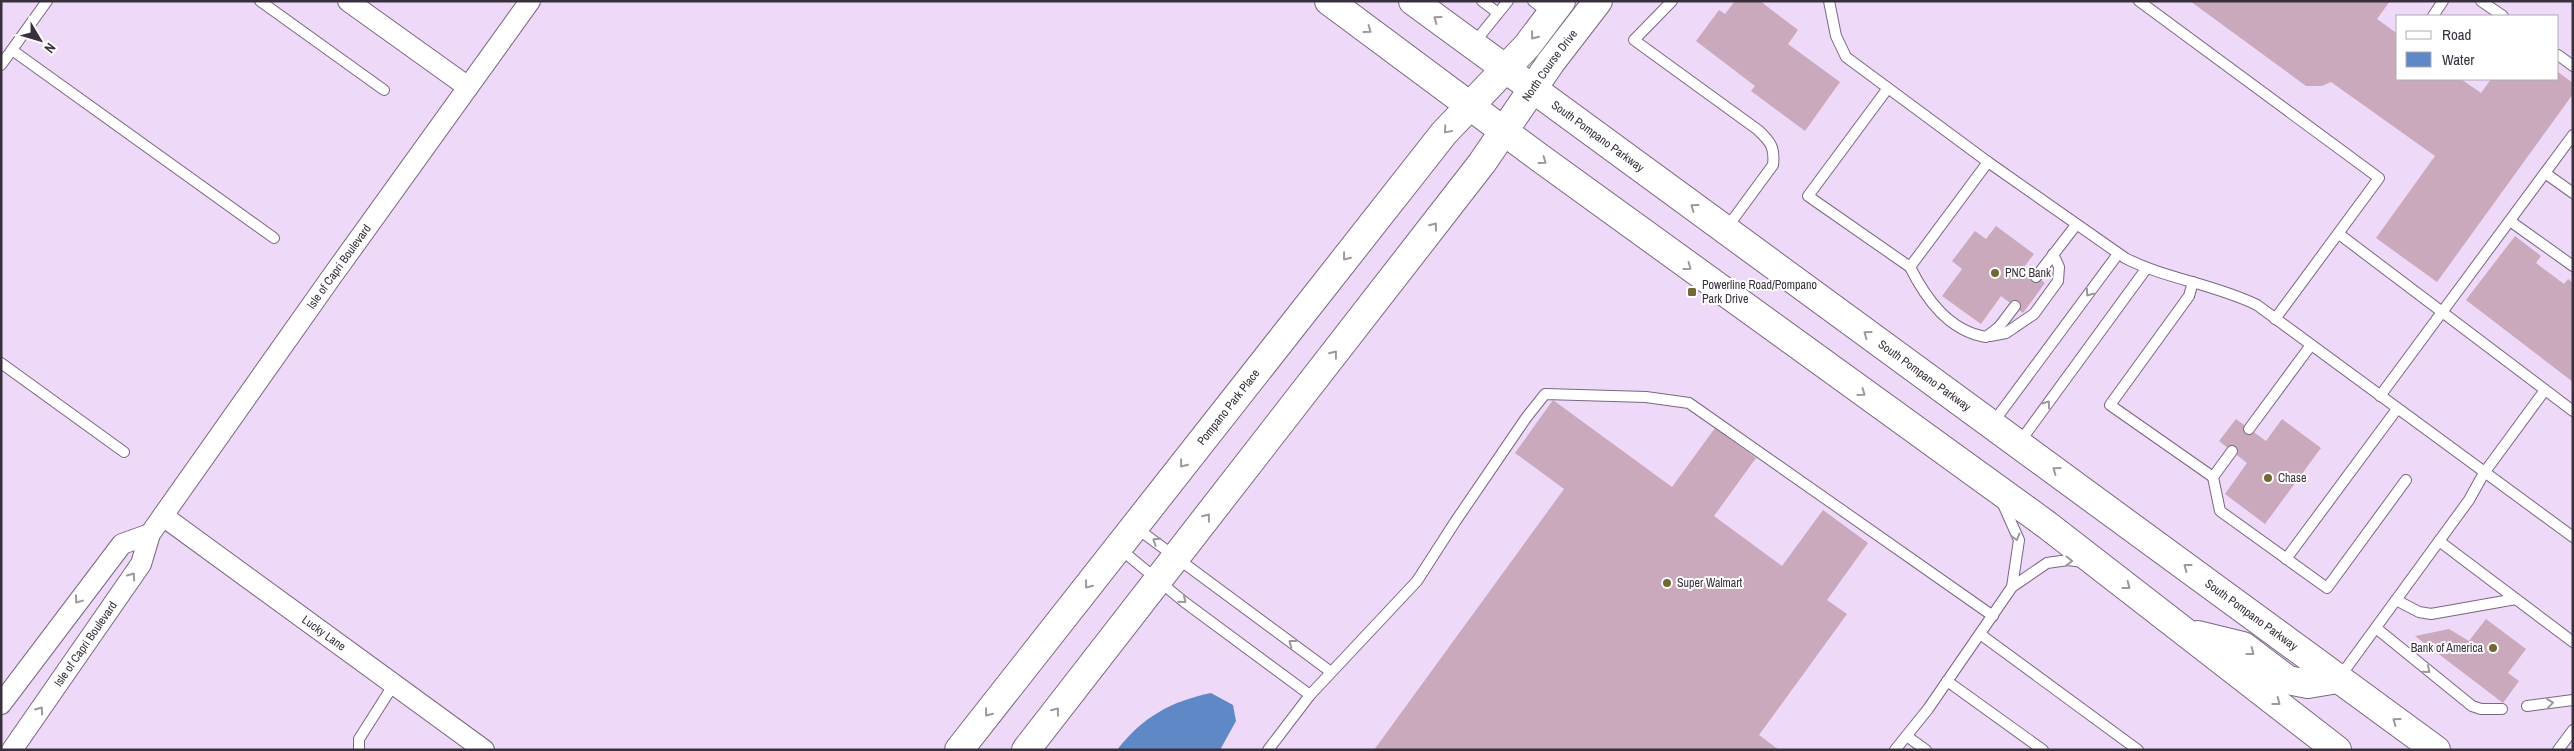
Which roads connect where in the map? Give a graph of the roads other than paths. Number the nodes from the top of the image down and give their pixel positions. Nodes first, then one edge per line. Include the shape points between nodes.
1 (47, 1) edge
2 (260, 1) edge
3 (348, 1) edge
4 (530, 1) edge
5 (1329, 1) edge
6 (1413, 1) edge
7 (1482, 1) edge
8 (1508, 1) edge
9 (1598, 1) edge
10 (1672, 1) edge
11 (1829, 1) edge
12 (2139, 1) edge
13 (2443, 1) edge
14 (2481, 1) edge
15 (1548, 6) edge
16 (1498, 13) junction
17 (2434, 15) edge
18 (2501, 15) edge
19 (1472, 45) junction
20 (12, 50) junction
21 (2559, 56) edge
22 (1, 65) edge
23 (2573, 66) edge
24 (1504, 69) junction
25 (468, 87) junction
26 (1888, 88) junction
27 (1532, 89) junction
28 (384, 90) dead end
29 (1470, 105) junction
30 (1504, 131) junction
31 (2573, 135) edge
32 (1988, 162) junction
33 (2545, 173) junction
34 (2573, 193) edge
35 (2510, 221) junction
36 (2076, 225) junction
37 (1725, 230) junction
38 (2339, 234) junction
39 (274, 238) dead end
40 (2053, 254) junction
41 (2118, 254) junction
42 (2573, 266) edge
43 (1910, 268) junction
44 (2146, 269) junction
45 (2036, 277) dead end
46 (2193, 282) junction
47 (2014, 306) dead end
48 (2443, 312) junction
49 (2275, 319) junction
50 (1986, 337) junction
51 (2311, 345) junction
52 (1, 363) edge
53 (2545, 390) junction
54 (2380, 396) junction
55 (2397, 409) junction
56 (2573, 411) edge
57 (1992, 425) junction
58 (2249, 429) dead end
59 (2018, 444) junction
60 (2232, 451) dead end
61 (124, 452) dead end
62 (2484, 473) junction
63 (2213, 477) junction
64 (2406, 480) dead end
65 (1998, 492) junction
66 (163, 516) junction
67 (150, 534) junction
68 (1126, 536) junction
69 (2573, 537) edge
70 (2439, 541) junction
71 (1177, 556) junction
72 (2286, 559) junction
73 (2098, 564) junction
74 (1160, 579) junction
75 (2012, 587) junction
76 (2516, 599) junction
77 (2396, 600) junction
78 (1993, 616) junction
79 (2376, 628) junction
80 (2188, 633) junction
81 (1980, 634) junction
82 (2573, 642) edge
83 (1331, 672) junction
84 (2338, 679) junction
85 (1948, 681) junction
86 (394, 684) junction
87 (1310, 695) junction
88 (2573, 700) edge
89 (1, 704) edge
90 (2526, 706) dead end
91 (2502, 708) dead end
92 (2573, 730) edge
93 (1908, 736) junction
94 (12, 750) edge
95 (360, 750) edge
96 (484, 750) edge
97 (959, 750) edge
98 (1026, 750) edge
99 (1268, 750) edge
100 (1896, 750) edge
101 (1926, 750) edge
102 (2043, 750) edge
103 (2138, 750) edge
104 (2337, 750) edge
105 (2436, 750) edge
106 (2558, 750) edge

1 - 20 lane
2 - 28 lane
3 - 25 street
4 - 25 street, Isle of Capri Boulevard
5 -> 29 main road
19 -> 6 main road, South Pompano Parkway
7 - 16 lane
8 - 16 lane
9 - 27 main road, North Course Drive
10 - 37 lane via 1634,40 1758,130 1771,141 1774,152 1773,165
11 - 26 lane via 1836,36 1846,58
12 - 38 lane via 2379,178
13 - 17 lane
14 - 18 lane
15 -> 24 main road via 1527,46
16 - 19 lane
19 - 24 main road, South Pompano Parkway
20 - 22 lane
20 - 39 lane
21 - 23 lane
24 - 27 main road, South Pompano Parkway
24 - 29 main road, Pompano Park Place
25 - 66 street, Isle of Capri Boulevard
26 - 32 lane
26 - 43 lane via 1808,196
27 - 30 main road, North Course Drive
37 -> 27 main road, South Pompano Parkway
29 - 30 main road
29 -> 68 main road, Pompano Park Place via 1444,133
30 -> 65 main road
71 -> 30 main road
31 - 33 lane
32 - 36 lane
32 - 43 lane
33 - 34 lane
33 - 35 lane
35 - 42 lane
35 - 48 lane
36 - 40 lane
36 - 41 lane
57 -> 37 main road, South Pompano Parkway
38 - 48 lane
38 - 49 lane
40 - 45 lane
40 - 50 lane via 2059,267 2058,281 2034,314 2006,333
41 - 44 lane
41 -> 57 lane
43 - 50 lane via 1928,300 1939,312 1973,334
44 - 46 lane
59 -> 44 lane
46 - 49 lane via 2231,292 2257,305
46 - 63 lane via 2189,296 2110,405
47 - 50 lane via 1999,327
48 - 53 lane
48 - 54 lane
49 - 51 lane
51 - 54 lane
51 - 58 lane
52 - 61 lane
53 - 56 lane
53 - 62 lane
54 - 55 lane
55 - 62 lane
55 - 72 lane
57 - 59 main road, South Pompano Parkway
84 -> 59 main road, South Pompano Parkway
60 - 63 lane
62 - 69 lane
62 - 70 lane
63 - 72 lane via 2220,511
64 - 72 lane via 2327,588
65 - 73 main road
65 -> 75 lane via 2019,540
66 - 67 street, Isle of Capri Boulevard
66 - 86 street, Lucky Lane
67 -> 89 street via 122,544
94 -> 67 street, Isle of Capri Boulevard via 141,564
71 -> 68 lane
68 - 74 lane
68 -> 97 main road, Pompano Park Place
70 - 76 lane
70 - 77 lane
71 - 74 main road
83 -> 71 lane
75 -> 73 lane via 2047,563 2068,560
73 -> 80 main road
74 -> 87 lane via 1183,601
98 -> 74 main road
75 - 78 lane
76 - 77 lane via 2431,614 2419,612
76 - 82 lane
77 - 79 lane
78 - 81 lane
78 - 83 lane via 1688,403 1646,397 1545,394 1487,474 1417,581
79 - 84 lane
79 -> 91 lane via 2472,706
80 -> 84 main road via 2243,646 2288,680 2308,684
80 -> 104 main road
81 - 85 lane
81 - 103 lane
83 - 87 lane
105 -> 84 main road, South Pompano Parkway
85 - 93 lane
85 - 102 lane
86 - 95 lane via 359,739
86 - 96 street, Lucky Lane
87 - 99 lane
90 -> 88 lane
92 - 106 lane
93 - 100 lane
93 - 101 lane

